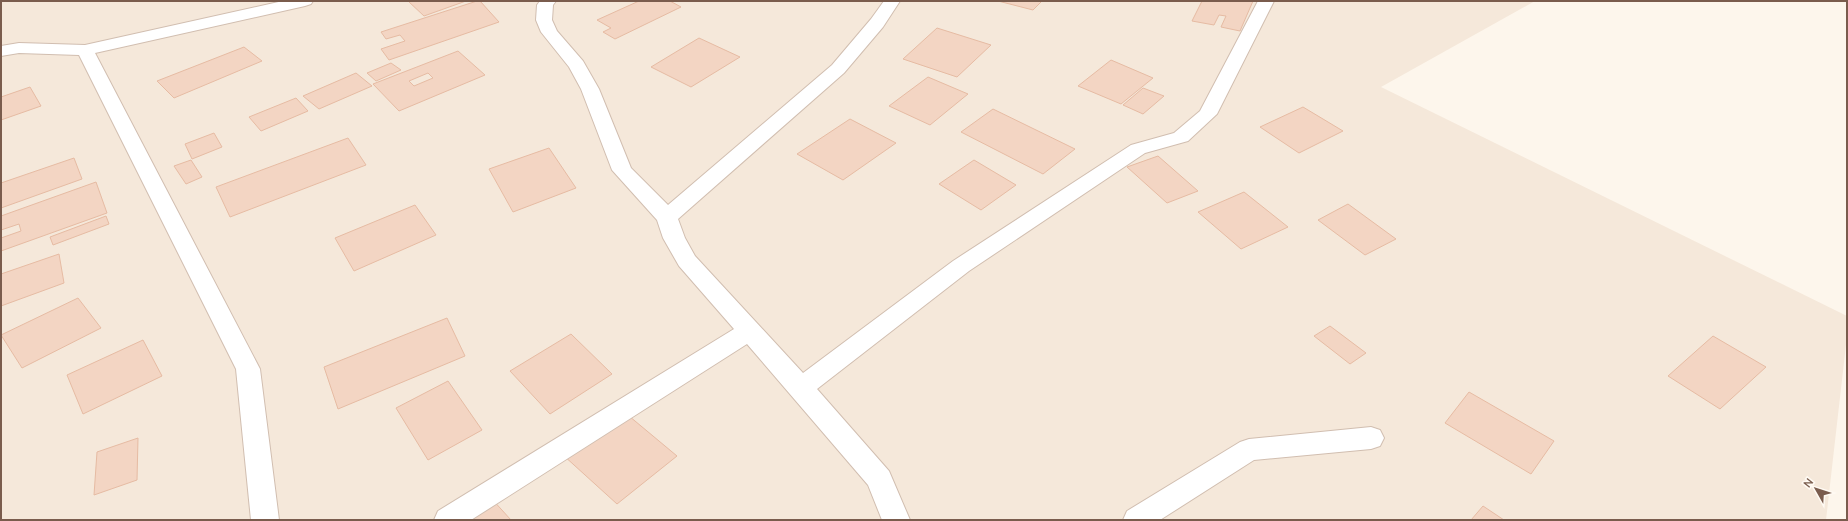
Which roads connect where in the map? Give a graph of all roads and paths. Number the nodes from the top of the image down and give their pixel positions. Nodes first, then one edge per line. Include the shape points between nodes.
1 (305, 1) edge
2 (548, 1) edge
3 (892, 1) edge
4 (1266, 1) edge
5 (85, 50) junction
6 (1, 51) edge
7 (667, 217) junction
8 (749, 331) junction
9 (801, 388) junction
10 (1371, 438) dead end
11 (265, 520) edge
12 (448, 520) edge
13 (896, 520) edge
14 (1137, 520) edge

1 - 5 street
2 - 7 street via 545,5 544,20 549,32 577,65 590,89 622,170
3 - 7 street via 838,69
4 - 9 street via 1208,114 1181,137 1138,149 961,266
5 - 6 street via 18,48
5 - 11 street via 248,369
7 - 8 street via 674,238 687,261
8 - 9 street
8 - 12 street
9 - 13 street via 879,479
10 - 14 street via 1249,450

